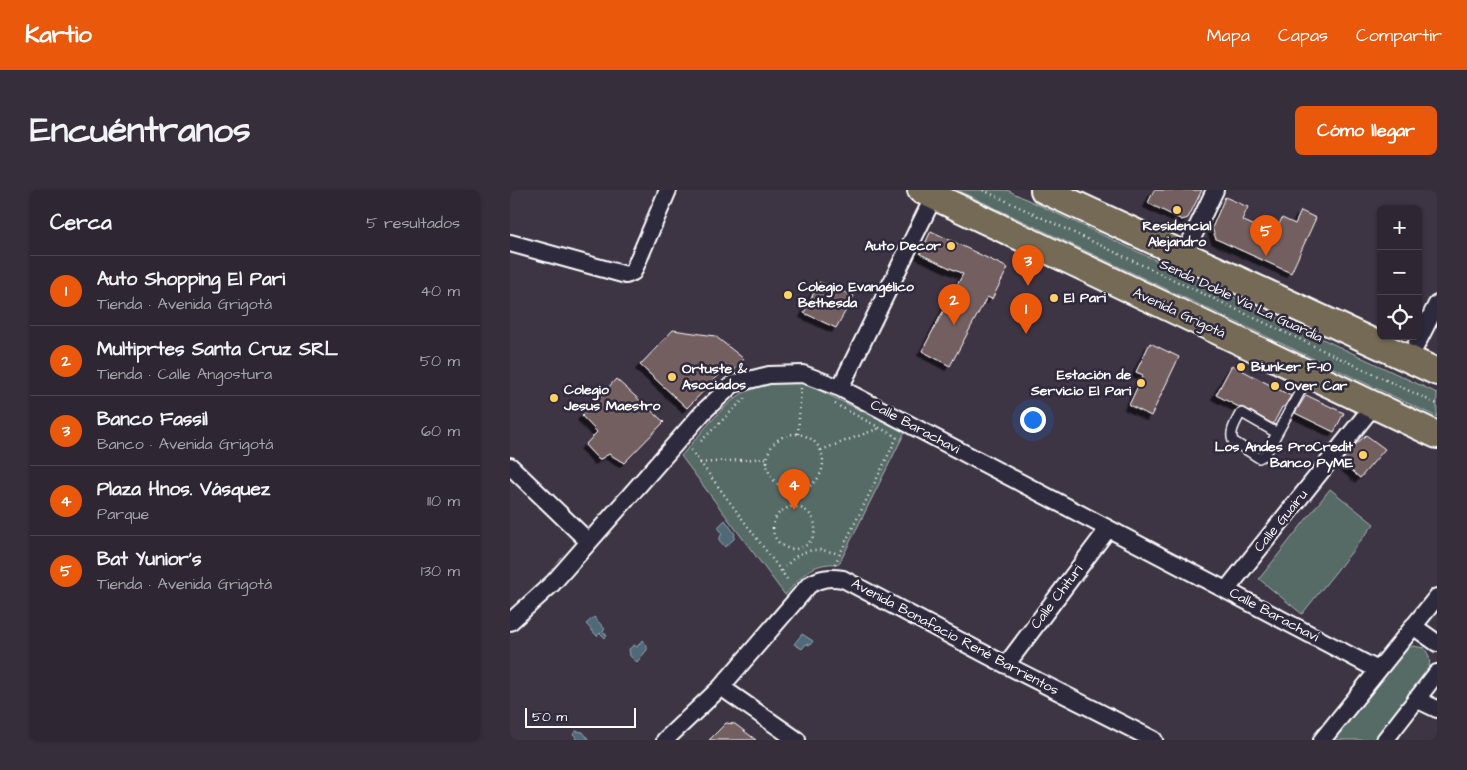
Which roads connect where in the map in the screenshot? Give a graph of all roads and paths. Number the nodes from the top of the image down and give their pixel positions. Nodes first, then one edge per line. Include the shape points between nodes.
1 (668, 190) edge
2 (983, 190) edge
3 (1044, 190) edge
4 (1215, 190) edge
5 (927, 193) edge
6 (510, 243) edge
7 (1184, 255) junction
8 (1437, 304) edge
9 (1409, 359) junction
10 (1437, 372) edge
11 (1309, 375) junction
12 (793, 388) dead end
13 (840, 388) junction
14 (748, 397) dead end
15 (828, 401) dead end
16 (1437, 404) edge
17 (1374, 406) junction
18 (904, 422) junction
19 (880, 428) junction
20 (1277, 433) junction
21 (798, 434) junction
22 (1437, 435) edge
23 (897, 437) junction
24 (821, 450) junction
25 (767, 458) junction
26 (700, 463) junction
27 (510, 466) edge
28 (792, 490) junction
29 (791, 507) junction
30 (1108, 529) junction
31 (588, 542) junction
32 (803, 547) junction
33 (804, 553) junction
34 (839, 554) junction
35 (782, 571) junction
36 (829, 577) junction
37 (788, 579) dead end
38 (1227, 589) junction
39 (1437, 597) edge
40 (510, 622) edge
41 (1413, 626) junction
42 (1437, 644) edge
43 (1006, 665) junction
44 (1378, 670) junction
45 (1437, 673) edge
46 (721, 687) junction
47 (1416, 699) junction
48 (1437, 709) edge
49 (665, 740) edge
50 (797, 740) edge
51 (1154, 740) edge
52 (1322, 740) edge
53 (1385, 740) edge

1 - 6 street via 630,274
2 - 16 path, Senda Doble Vía La Guardia
3 - 7 main road
4 - 7 street
5 - 11 main road, Avenida Grigotá
5 - 13 street
7 - 9 main road
8 - 9 street
9 - 10 main road
11 - 17 main road, Avenida Grigotá
11 - 20 lane
12 - 21 path via 802,387
13 - 18 street, Calle Barachavi
13 - 31 street, Calle Barachavi via 803,374 769,375 733,384 704,411
14 - 26 path via 690,449
15 - 19 path
17 - 22 main road, Avenida Grigotá
17 - 38 street, Calle Guairu
18 - 23 path
18 - 30 street, Calle Barachavi
19 - 23 path
19 - 24 path
20 - 20 lane via 1259,458 1231,438 1240,414
21 - 24 path via 811,439
21 - 25 path via 784,436 773,445
23 - 34 path
24 - 28 path via 824,461 822,473 804,490
25 - 26 path
25 - 28 path via 773,479 781,487
26 - 35 path
27 - 31 street
28 - 29 path
29 - 32 path via 803,508 812,516 815,528 812,539
29 - 32 path via 777,516 774,533 780,544 791,548
30 - 38 street, Calle Barachavi
30 - 43 street, Calle Chituri
31 - 40 street, Calle Barachavi via 553,583
32 - 33 path
33 - 34 path via 823,549
33 - 35 path
34 - 36 path
35 - 37 path
36 - 43 street, Avenida Bonafacio René Barrientos via 843,578
36 - 46 street via 809,585
38 - 44 street, Calle Barachavi
39 - 41 street
41 - 42 street
41 - 44 street
43 - 51 street, Avenida Bonafacio René Barrientos
44 - 52 street
45 - 47 street
46 - 49 street
46 - 50 street
47 - 48 street
47 - 53 street

